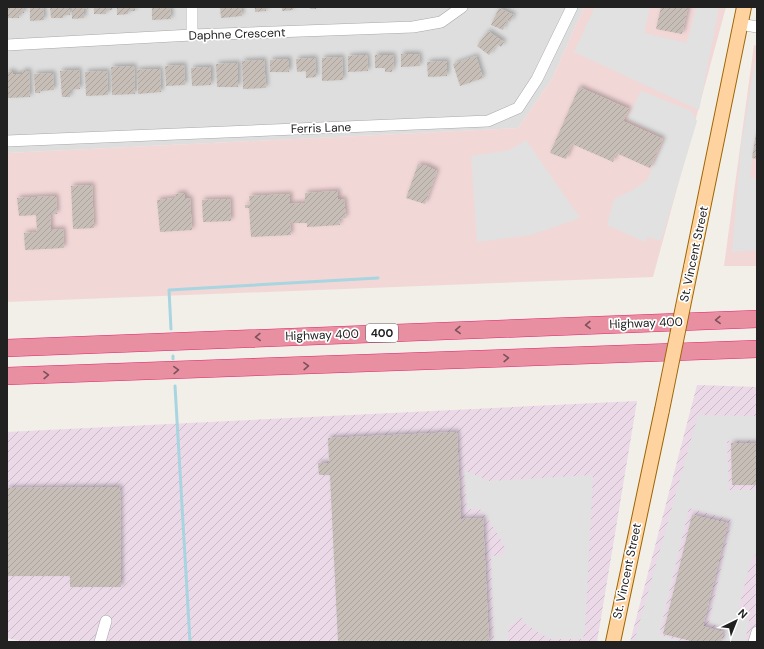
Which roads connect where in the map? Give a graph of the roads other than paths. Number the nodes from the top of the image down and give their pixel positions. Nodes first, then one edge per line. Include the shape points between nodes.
1 (192, 7) edge
2 (462, 7) edge
3 (572, 7) edge
4 (744, 7) edge
5 (740, 24) junction
6 (757, 27) edge
7 (192, 36) junction
8 (7, 45) edge
9 (7, 141) edge
10 (757, 319) edge
11 (7, 348) edge
12 (757, 349) edge
13 (7, 376) edge
14 (106, 621) dead end
15 (757, 632) edge
16 (100, 642) edge
17 (613, 642) edge
18 (754, 642) edge

1 - 7 street
2 - 7 street, Daphne Crescent via 441,22 413,27
3 - 9 street, Ferris Lane via 537,79 518,108 488,121
4 - 5 main road, St. Vincent Street
5 - 6 street
5 - 17 main road, St. Vincent Street, bridge
7 - 8 street, Daphne Crescent
10 -> 11 highway, Highway 400 / 400
13 -> 12 highway
14 - 16 street
15 - 18 street

